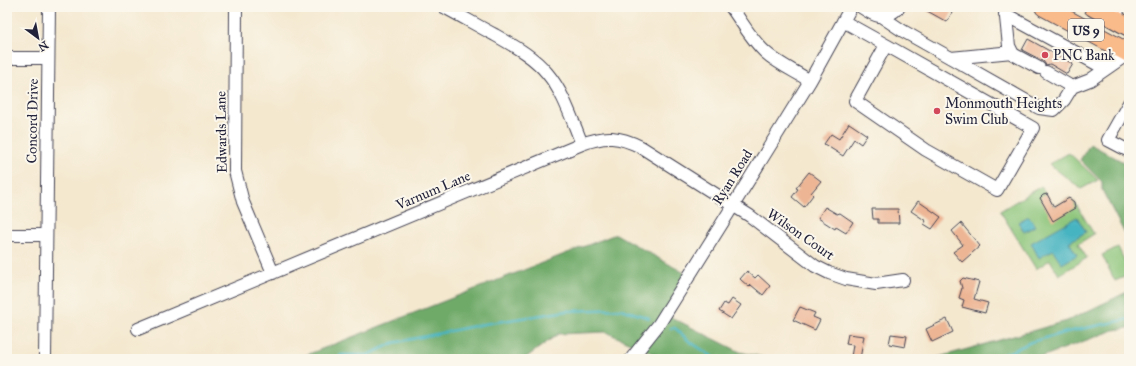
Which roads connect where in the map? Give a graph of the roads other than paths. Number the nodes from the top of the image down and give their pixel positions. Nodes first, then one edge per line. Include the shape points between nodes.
1 (49, 7) edge
2 (236, 7) edge
3 (444, 7) edge
4 (731, 7) edge
5 (851, 7) edge
6 (861, 7) edge
7 (899, 7) edge
8 (1044, 7) edge
9 (1093, 7) edge
10 (1005, 10) edge
11 (882, 16) junction
12 (1121, 18) edge
13 (843, 21) junction
14 (886, 46) junction
15 (1012, 52) junction
16 (1129, 53) edge
17 (7, 58) edge
18 (48, 58) junction
19 (951, 58) junction
20 (1106, 69) junction
21 (810, 81) junction
22 (1072, 87) junction
23 (1129, 103) edge
24 (582, 144) junction
25 (1129, 151) edge
26 (732, 205) junction
27 (7, 235) edge
28 (45, 235) junction
29 (273, 273) junction
30 (903, 280) dead end
31 (138, 329) dead end
32 (45, 359) edge
33 (631, 359) edge

1 - 18 street, Concord Drive
2 - 29 street, Edwards Lane via 235,171 243,202
3 - 24 street via 518,48 536,61 557,87
4 - 21 street via 764,51
5 - 13 street, Ryan Road
6 - 11 street via 876,16
7 - 11 street via 886,17
8 - 16 highway, US 9
9 - 12 highway, US 9
10 - 15 street
10 - 20 street
11 - 19 street via 902,31
13 - 14 street
13 - 21 street, Ryan Road
14 - 14 street via 855,101 926,150 997,190 1033,128
15 - 19 street
15 - 22 street
16 - 20 street
17 - 18 street
18 - 28 street, Concord Drive
19 - 22 street via 1039,108 1054,110
20 - 22 street via 1090,80
21 - 26 street, Ryan Road
23 - 25 street via 1108,140
24 - 26 street, Varnum Lane via 614,137 631,142
24 - 29 street, Varnum Lane
26 - 30 street, Wilson Court via 815,266 829,273 876,284
26 - 33 street, Ryan Road via 659,324
27 - 28 street
28 - 32 street, Concord Drive
29 - 31 street, Varnum Lane

